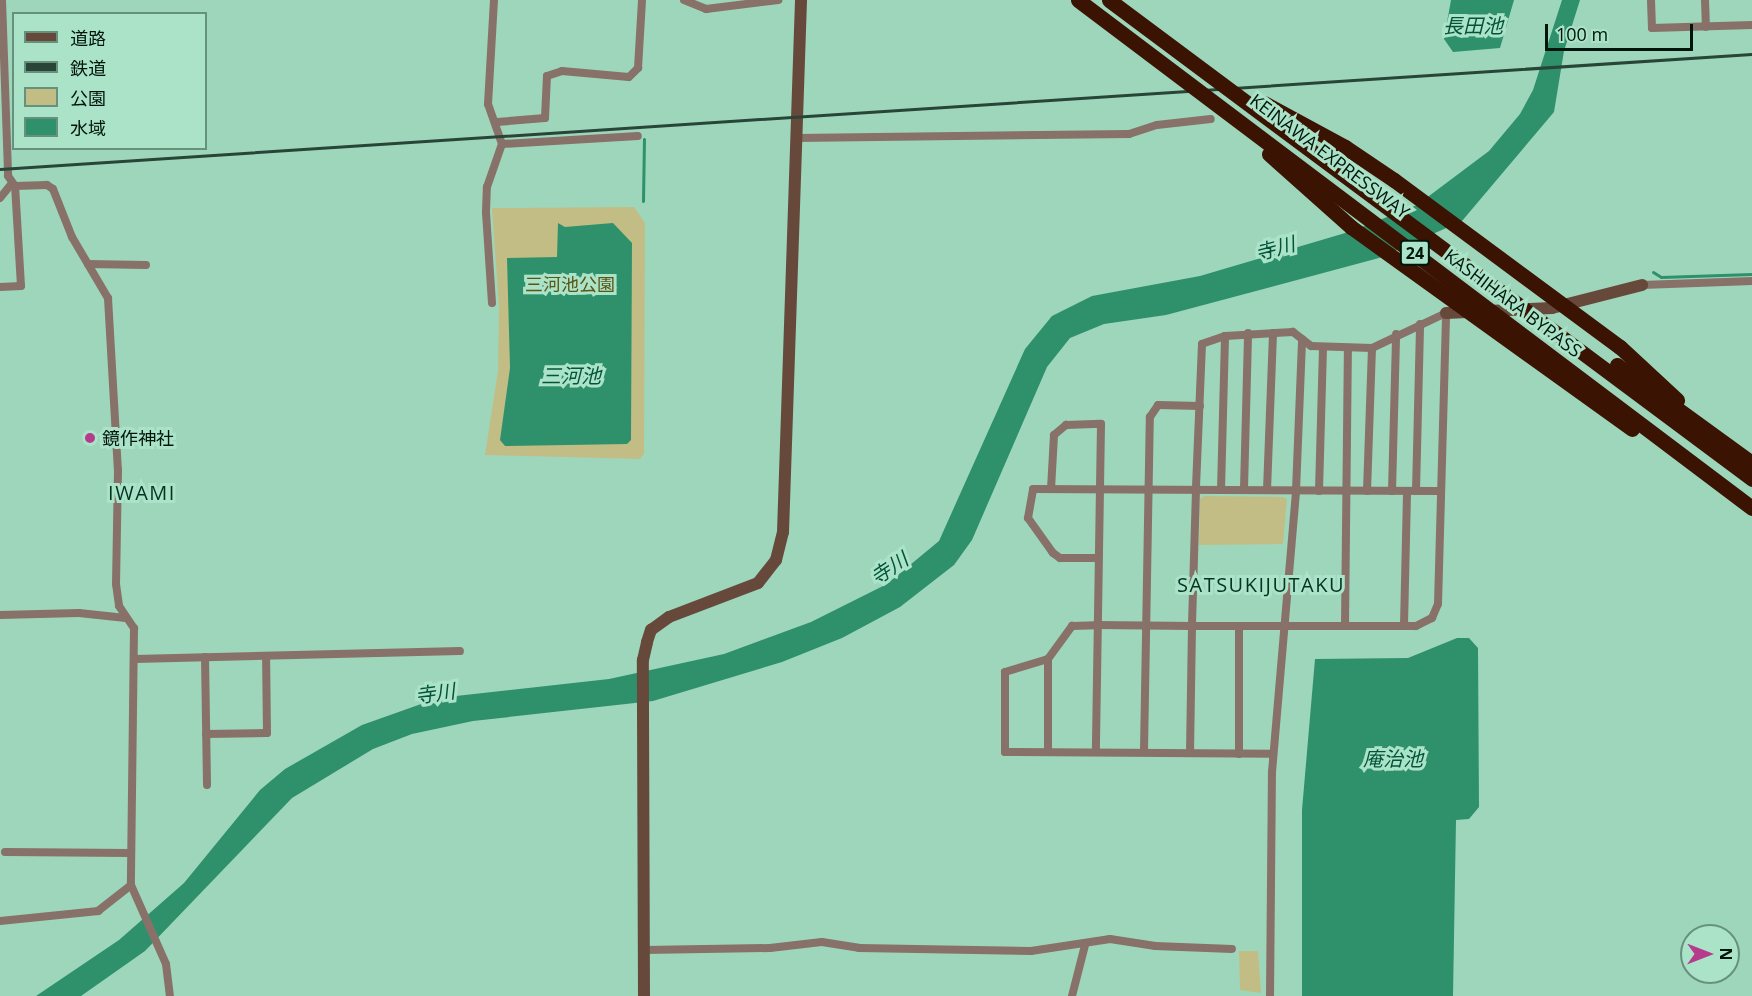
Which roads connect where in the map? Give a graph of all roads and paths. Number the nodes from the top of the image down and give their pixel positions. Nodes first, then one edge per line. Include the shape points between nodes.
1 (2, 0) edge
2 (494, 0) edge
3 (642, 0) edge
4 (684, 0) edge
5 (778, 0) edge
6 (801, 0) edge
7 (1078, 0) edge
8 (1084, 0) edge
9 (1109, 0) edge
10 (1114, 0) edge
11 (1651, 0) edge
12 (1705, 0) edge
13 (1752, 26) edge
14 (1706, 27) junction
15 (1240, 90) junction
16 (1211, 119) dead end
17 (497, 122) junction
18 (638, 136) dead end
19 (796, 138) junction
20 (502, 144) junction
21 (13, 185) junction
22 (0, 198) edge
23 (88, 264) junction
24 (146, 264) dead end
25 (1752, 281) edge
26 (1642, 285) joint
27 (0, 287) edge
28 (492, 303) dead end
29 (1446, 313) junction
30 (1420, 324) junction
31 (1248, 333) junction
32 (1272, 333) junction
33 (1396, 334) junction
34 (1225, 336) junction
35 (1302, 339) junction
36 (1323, 347) junction
37 (1348, 348) junction
38 (1372, 348) junction
39 (1200, 406) junction
40 (1752, 463) edge
41 (1752, 478) edge
42 (1051, 489) junction
43 (1244, 489) junction
44 (1100, 490) junction
45 (1149, 490) junction
46 (1196, 490) junction
47 (1221, 490) junction
48 (1267, 490) junction
49 (1296, 491) junction
50 (1319, 491) junction
51 (1345, 491) junction
52 (1367, 491) junction
53 (1392, 491) junction
54 (1411, 491) junction
55 (1438, 491) junction
56 (1751, 500) edge
57 (1098, 558) junction
58 (0, 615) edge
59 (126, 618) junction
60 (1096, 625) junction
61 (1144, 625) junction
62 (1192, 626) junction
63 (1239, 626) junction
64 (1285, 626) junction
65 (1345, 626) junction
66 (1404, 626) junction
67 (460, 651) dead end
68 (266, 656) junction
69 (205, 657) junction
70 (135, 659) junction
71 (1048, 659) junction
72 (206, 734) junction
73 (1048, 752) junction
74 (1096, 752) junction
75 (1144, 752) junction
76 (1190, 753) junction
77 (1239, 754) junction
78 (1273, 754) junction
79 (207, 785) dead end
80 (5, 852) dead end
81 (129, 853) junction
82 (131, 885) junction
83 (0, 921) edge
84 (1084, 945) junction
85 (1232, 949) dead end
86 (645, 950) junction
87 (170, 996) edge
88 (644, 996) edge
89 (1072, 996) edge
90 (1270, 996) edge

1 - 21 street
2 - 17 street via 488,104
3 - 17 street via 638,68 629,77 562,71 547,76 545,118
4 - 5 street via 706,9
6 - 19 street
7 - 56 highway, bridge via 1160,60 1351,227 1643,436
8 - 56 highway, KEINAWA EXPRESSWAY, bridge
9 - 41 highway, KEINAWA EXPRESSWAY, bridge
10 - 15 highway, KASHIHARA BYPASS / 24, bridge
11 - 14 street via 1652,28
12 - 14 street
13 - 14 street
15 - 40 highway, KASHIHARA BYPASS / 24, bridge
15 - 41 highway, bridge via 1345,147 1611,340 1733,452
16 - 19 street via 1157,125 1129,135
17 - 20 street
18 - 20 street
19 - 86 street via 783,532 776,560 758,582 660,622 651,630 643,660
20 - 28 street via 487,196
21 - 22 street
21 - 23 street via 51,187
21 - 27 street via 21,286
23 - 24 street
23 - 59 street via 108,298 118,470 116,584 119,606
25 - 26 street
26 - 29 street via 1552,308
29 - 30 street
29 - 55 street
30 - 33 street
30 - 54 street
31 - 32 street
31 - 34 street
31 - 43 street
32 - 35 street via 1293,332
32 - 48 street
33 - 38 street
33 - 53 street
34 - 39 street via 1203,344
34 - 47 street
35 - 36 street via 1311,346
35 - 49 street
36 - 37 street
36 - 50 street
37 - 38 street
37 - 51 street
38 - 52 street
39 - 45 street via 1158,405 1150,417
39 - 46 street
42 - 44 street
42 - 44 street via 1054,435 1066,425 1101,424
42 - 57 street via 1033,489 1028,518 1060,558
43 - 47 street
43 - 48 street
44 - 45 street
44 - 57 street
45 - 46 street
45 - 61 street
46 - 47 street
46 - 62 street
48 - 49 street
49 - 50 street
49 - 64 street
50 - 51 street
51 - 52 street
51 - 65 street
52 - 53 street
53 - 54 street
54 - 55 street
54 - 66 street
55 - 66 street via 1438,604 1432,618 1416,626
57 - 60 street
58 - 59 street via 79,613
59 - 70 street via 134,628
60 - 61 street
60 - 71 street via 1068,627
60 - 74 street
61 - 62 street
61 - 75 street
62 - 63 street
62 - 76 street
63 - 64 street
63 - 77 street
64 - 65 street
64 - 78 street
65 - 66 street
67 - 68 street
68 - 69 street
68 - 72 street via 267,733
69 - 70 street
69 - 72 street
70 - 81 street
71 - 73 street
71 - 73 street via 1005,672 1005,752
72 - 79 street
73 - 74 street
74 - 75 street
75 - 76 street
76 - 77 street
77 - 78 street
78 - 90 street
80 - 81 street
81 - 82 street
82 - 83 street via 98,911
82 - 87 street via 163,958
84 - 85 street via 1110,939 1155,946
84 - 86 street via 1031,951 859,948 822,942 770,948
84 - 89 street
86 - 88 street

